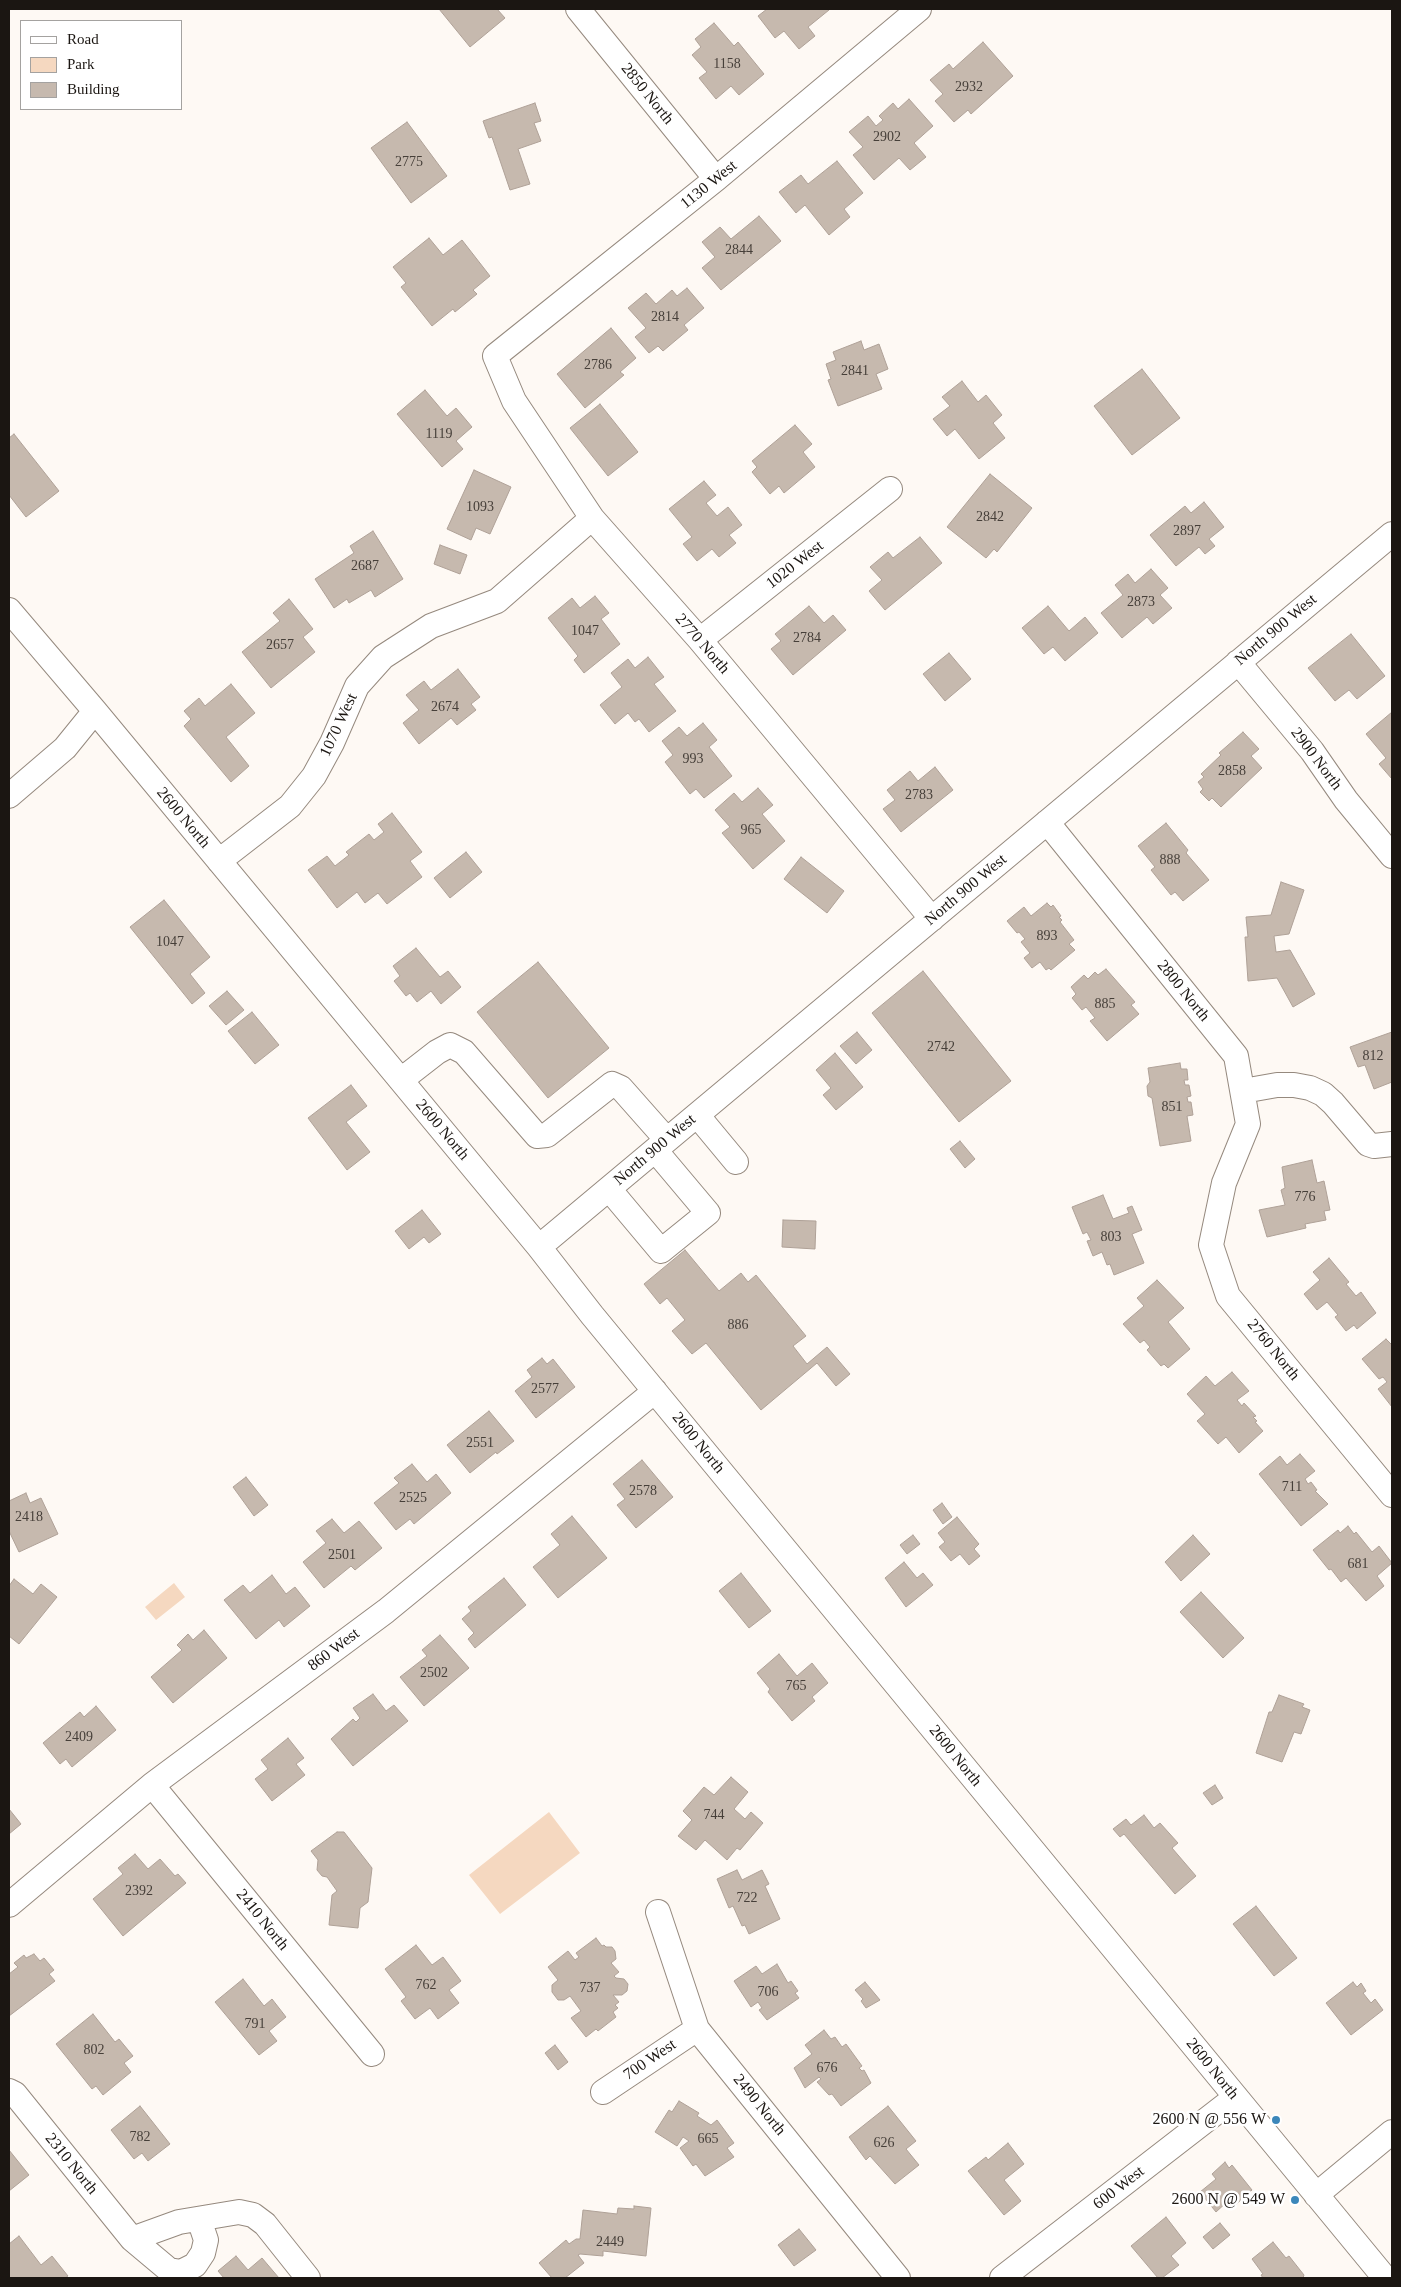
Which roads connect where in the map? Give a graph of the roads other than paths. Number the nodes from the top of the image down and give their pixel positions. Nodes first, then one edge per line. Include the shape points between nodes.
1 (578, 9) edge
2 (919, 9) edge
3 (716, 179) junction
4 (495, 356) joint
5 (890, 490) dead end
6 (592, 518) junction
7 (1392, 534) edge
8 (9, 610) edge
9 (700, 640) junction
10 (1238, 662) junction
11 (95, 711) junction
12 (9, 796) edge
13 (1047, 822) junction
14 (1392, 856) edge
15 (219, 861) junction
16 (932, 919) junction
17 (400, 1080) junction
18 (1242, 1091) junction
19 (697, 1115) junction
20 (1392, 1144) edge
21 (661, 1145) junction
22 (736, 1162) dead end
23 (1224, 1183) joint
24 (609, 1188) junction
25 (539, 1247) junction
26 (655, 1391) junction
27 (1392, 1495) edge
28 (152, 1785) junction
29 (9, 1905) edge
30 (658, 1912) dead end
31 (697, 2029) junction
32 (372, 2054) dead end
33 (9, 2091) edge
34 (603, 2092) dead end
35 (1236, 2097) junction
36 (1392, 2132) edge
37 (1316, 2195) junction
38 (199, 2219) junction
39 (132, 2239) junction
40 (308, 2278) edge
41 (898, 2278) edge
42 (1002, 2278) edge
43 (1385, 2278) edge

1 - 3 street, 2850 North
2 - 3 street, 1130 West
3 - 4 street, 1130 West
4 - 6 street, 2770 North via 514,401
5 - 9 street, 1020 West
6 - 9 street, 2770 North
6 - 15 street, 1070 West via 497,601 431,626 383,657 357,686 314,776 290,806
7 - 10 street, North 900 West
8 - 11 street, 2600 North
9 - 16 street, 2770 North
10 - 13 street, North 900 West
10 - 14 street, 2900 North via 1312,751 1346,800
11 - 12 street via 65,748
11 - 15 street, 2600 North
13 - 16 street, North 900 West
13 - 18 street, 2800 North via 1236,1056
15 - 17 street, 2600 North
16 - 19 street, North 900 West
17 - 21 street via 450,1046 464,1052 538,1136 547,1134 612,1084 621,1088
17 - 25 street, 2600 North
18 - 20 street via 1277,1085 1310,1088 1333,1103 1368,1144
18 - 23 street, 2800 North via 1248,1124
19 - 21 street, North 900 West
19 - 22 street
21 - 24 street, North 900 West
21 - 24 street via 708,1213 661,1251
23 - 27 street, 2760 North via 1211,1245 1228,1296
24 - 25 street, North 900 West
25 - 26 street, 2600 North
26 - 28 street, 860 West via 386,1611
26 - 35 street, 2600 North
28 - 29 street, 860 West
28 - 32 street, 2410 North
30 - 31 street, 2490 North
31 - 34 street, 700 West
31 - 41 street, 2490 North
33 - 39 street, 2310 North via 15,2094
35 - 37 street, 2600 North
35 - 42 street, 600 West
36 - 37 street
37 - 43 street, 2600 North
38 - 39 street via 179,2222
38 - 39 street, 2310 North via 206,2240 202,2253 195,2264 182,2272 169,2270
38 - 40 street via 239,2212 253,2215 265,2224

